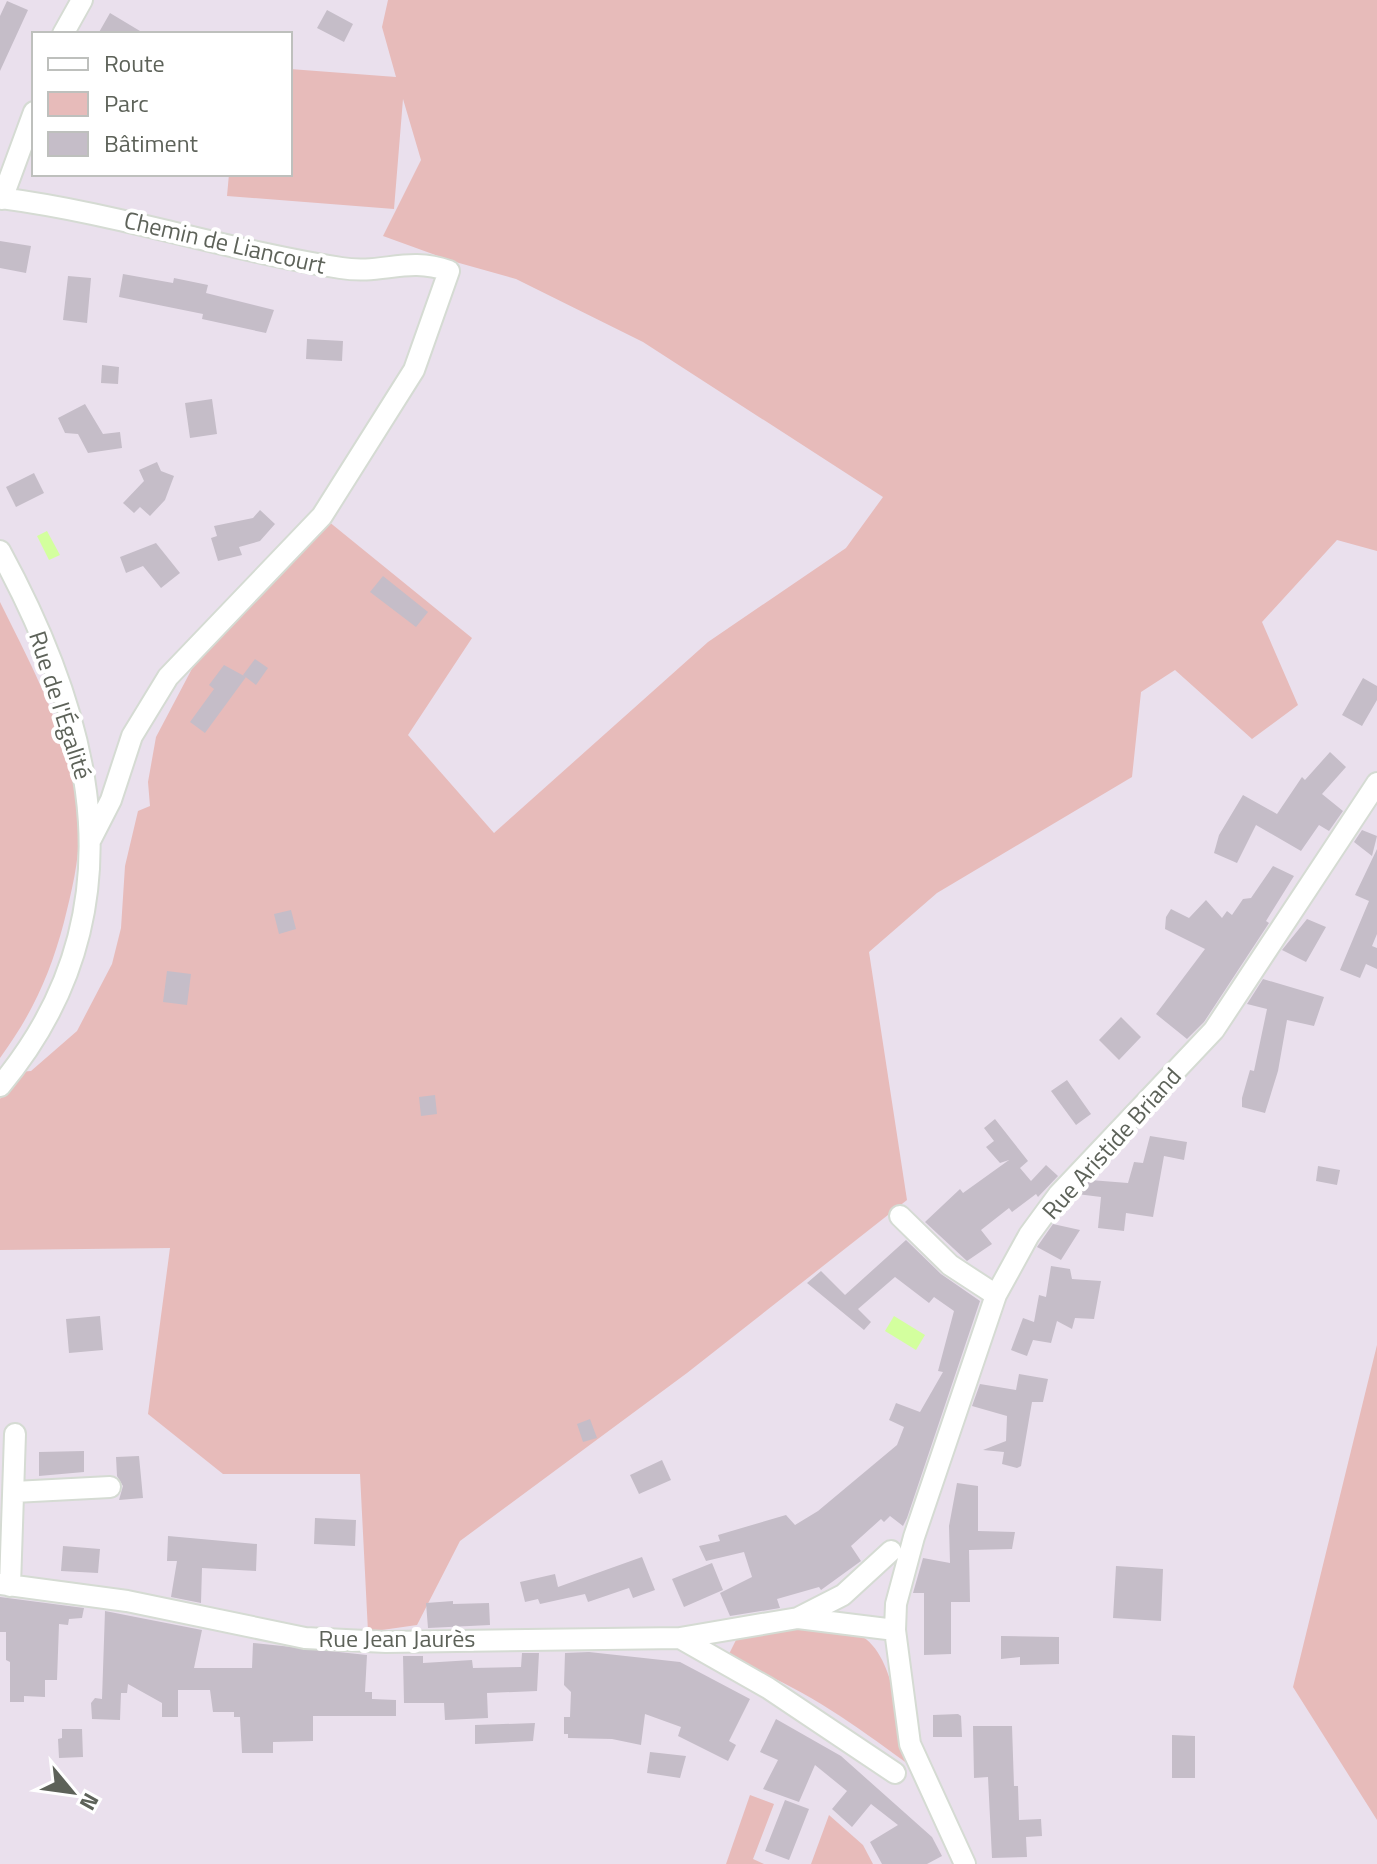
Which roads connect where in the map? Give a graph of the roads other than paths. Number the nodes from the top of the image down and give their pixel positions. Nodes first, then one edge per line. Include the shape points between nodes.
1 (82, 0) edge
2 (64, 32) edge
3 (32, 117) edge
4 (1, 198) edge
5 (0, 551) edge
6 (1377, 783) edge
7 (91, 839) junction
8 (0, 1086) edge
9 (900, 1216) dead end
10 (996, 1295) junction
11 (15, 1434) dead end
12 (110, 1487) dead end
13 (14, 1492) junction
14 (891, 1551) dead end
15 (5, 1585) edge
16 (798, 1618) junction
17 (895, 1630) junction
18 (680, 1638) junction
19 (895, 1773) dead end
20 (965, 1864) edge

1 - 2 street
3 - 4 street
4 - 7 street, Chemin de Liancourt via 83,209 344,269 423,263 449,271 414,370 339,494 168,677 132,736 111,800
5 - 7 street, Rue de l'Égalité via 44,643 75,733 87,785
6 - 10 street, Rue Aristide Briand via 1214,1030 1059,1194
7 - 8 street, Rue de l'Égalité via 69,970
9 - 10 street via 950,1265
10 - 17 street, Rue Aristide Briand via 914,1537 896,1604
11 - 13 street
12 - 13 street
13 - 15 street
14 - 16 street via 843,1595
15 - 18 street, Rue Jean Jaurès via 127,1601 305,1638
16 - 17 street
16 - 18 street, Rue Jean Jaurès
17 - 20 street, Rue Aristide Briand via 910,1744
18 - 19 street via 768,1688

